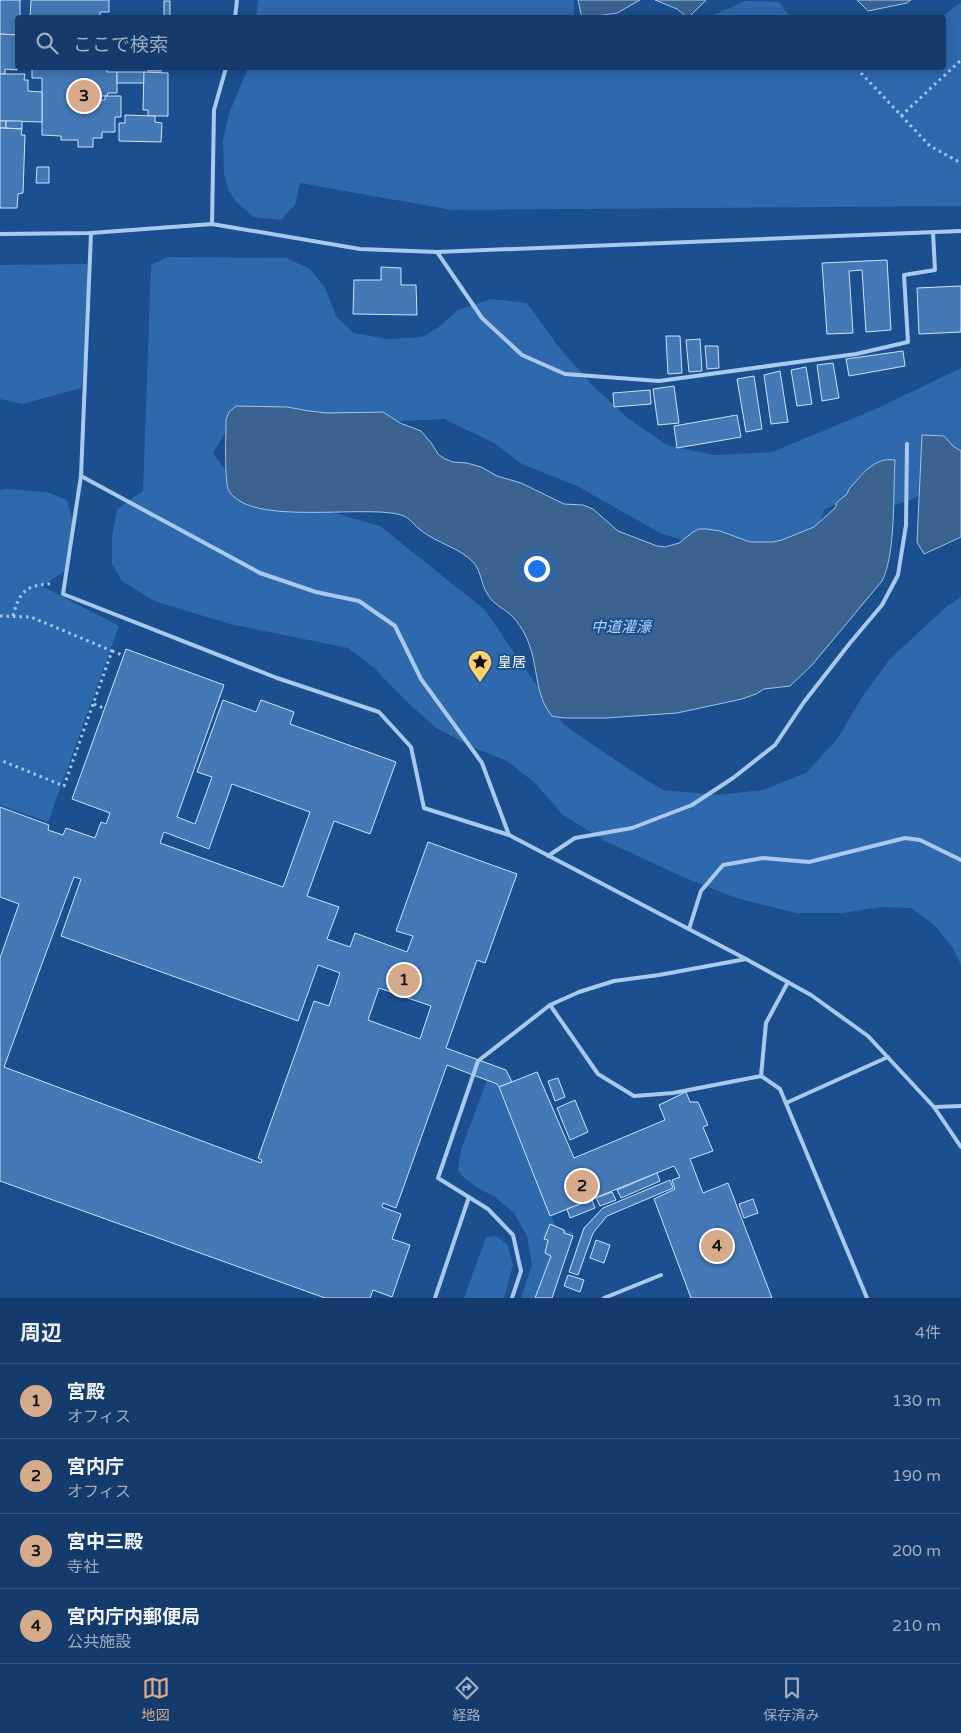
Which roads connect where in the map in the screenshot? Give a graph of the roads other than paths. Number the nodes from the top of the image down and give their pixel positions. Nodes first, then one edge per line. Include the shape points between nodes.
1 (237, 0) edge
2 (235, 15) edge
3 (225, 70) edge
4 (212, 224) junction
5 (961, 231) edge
6 (933, 232) junction
7 (91, 233) junction
8 (0, 234) edge
9 (437, 252) junction
10 (907, 444) dead end
11 (81, 476) junction
12 (509, 835) junction
13 (548, 856) junction
14 (961, 860) edge
15 (688, 929) junction
16 (746, 959) junction
17 (788, 982) junction
18 (550, 1005) junction
19 (888, 1057) junction
20 (761, 1076) junction
21 (786, 1103) junction
22 (961, 1106) edge
23 (934, 1107) junction
24 (961, 1147) edge
25 (470, 1197) junction
26 (662, 1275) dead end
27 (435, 1298) edge
28 (512, 1298) edge
29 (604, 1298) edge
30 (867, 1298) edge

1 - 2 lane
3 - 4 lane via 214,110
4 - 7 lane
4 - 9 lane via 360,249
5 - 6 lane
6 - 9 lane
6 - 9 lane via 935,270 904,275 908,342 856,354 659,381 565,374 522,355 482,318
7 - 8 lane
7 - 11 lane
10 - 13 lane via 906,525 898,575 882,605 810,694 775,745 692,805 632,828 576,838
11 - 12 lane via 260,573 316,592 359,601 395,626 421,679 482,762
11 - 12 lane via 63,594 278,678 379,712 411,747 424,808
12 - 13 lane
13 - 15 lane
14 - 15 lane via 920,840 905,838 809,862 763,858 723,865 701,891
15 - 16 lane
16 - 17 lane
16 - 18 lane via 614,981
17 - 19 lane via 868,1036
17 - 20 lane via 766,1023
18 - 20 lane via 598,1074 634,1096 673,1093
18 - 25 lane via 478,1061 438,1178
19 - 21 lane
19 - 23 lane
20 - 21 lane via 780,1090
21 - 30 lane
22 - 23 lane
23 - 24 lane
25 - 27 lane
25 - 28 lane via 488,1209 513,1235 521,1271
26 - 29 lane

